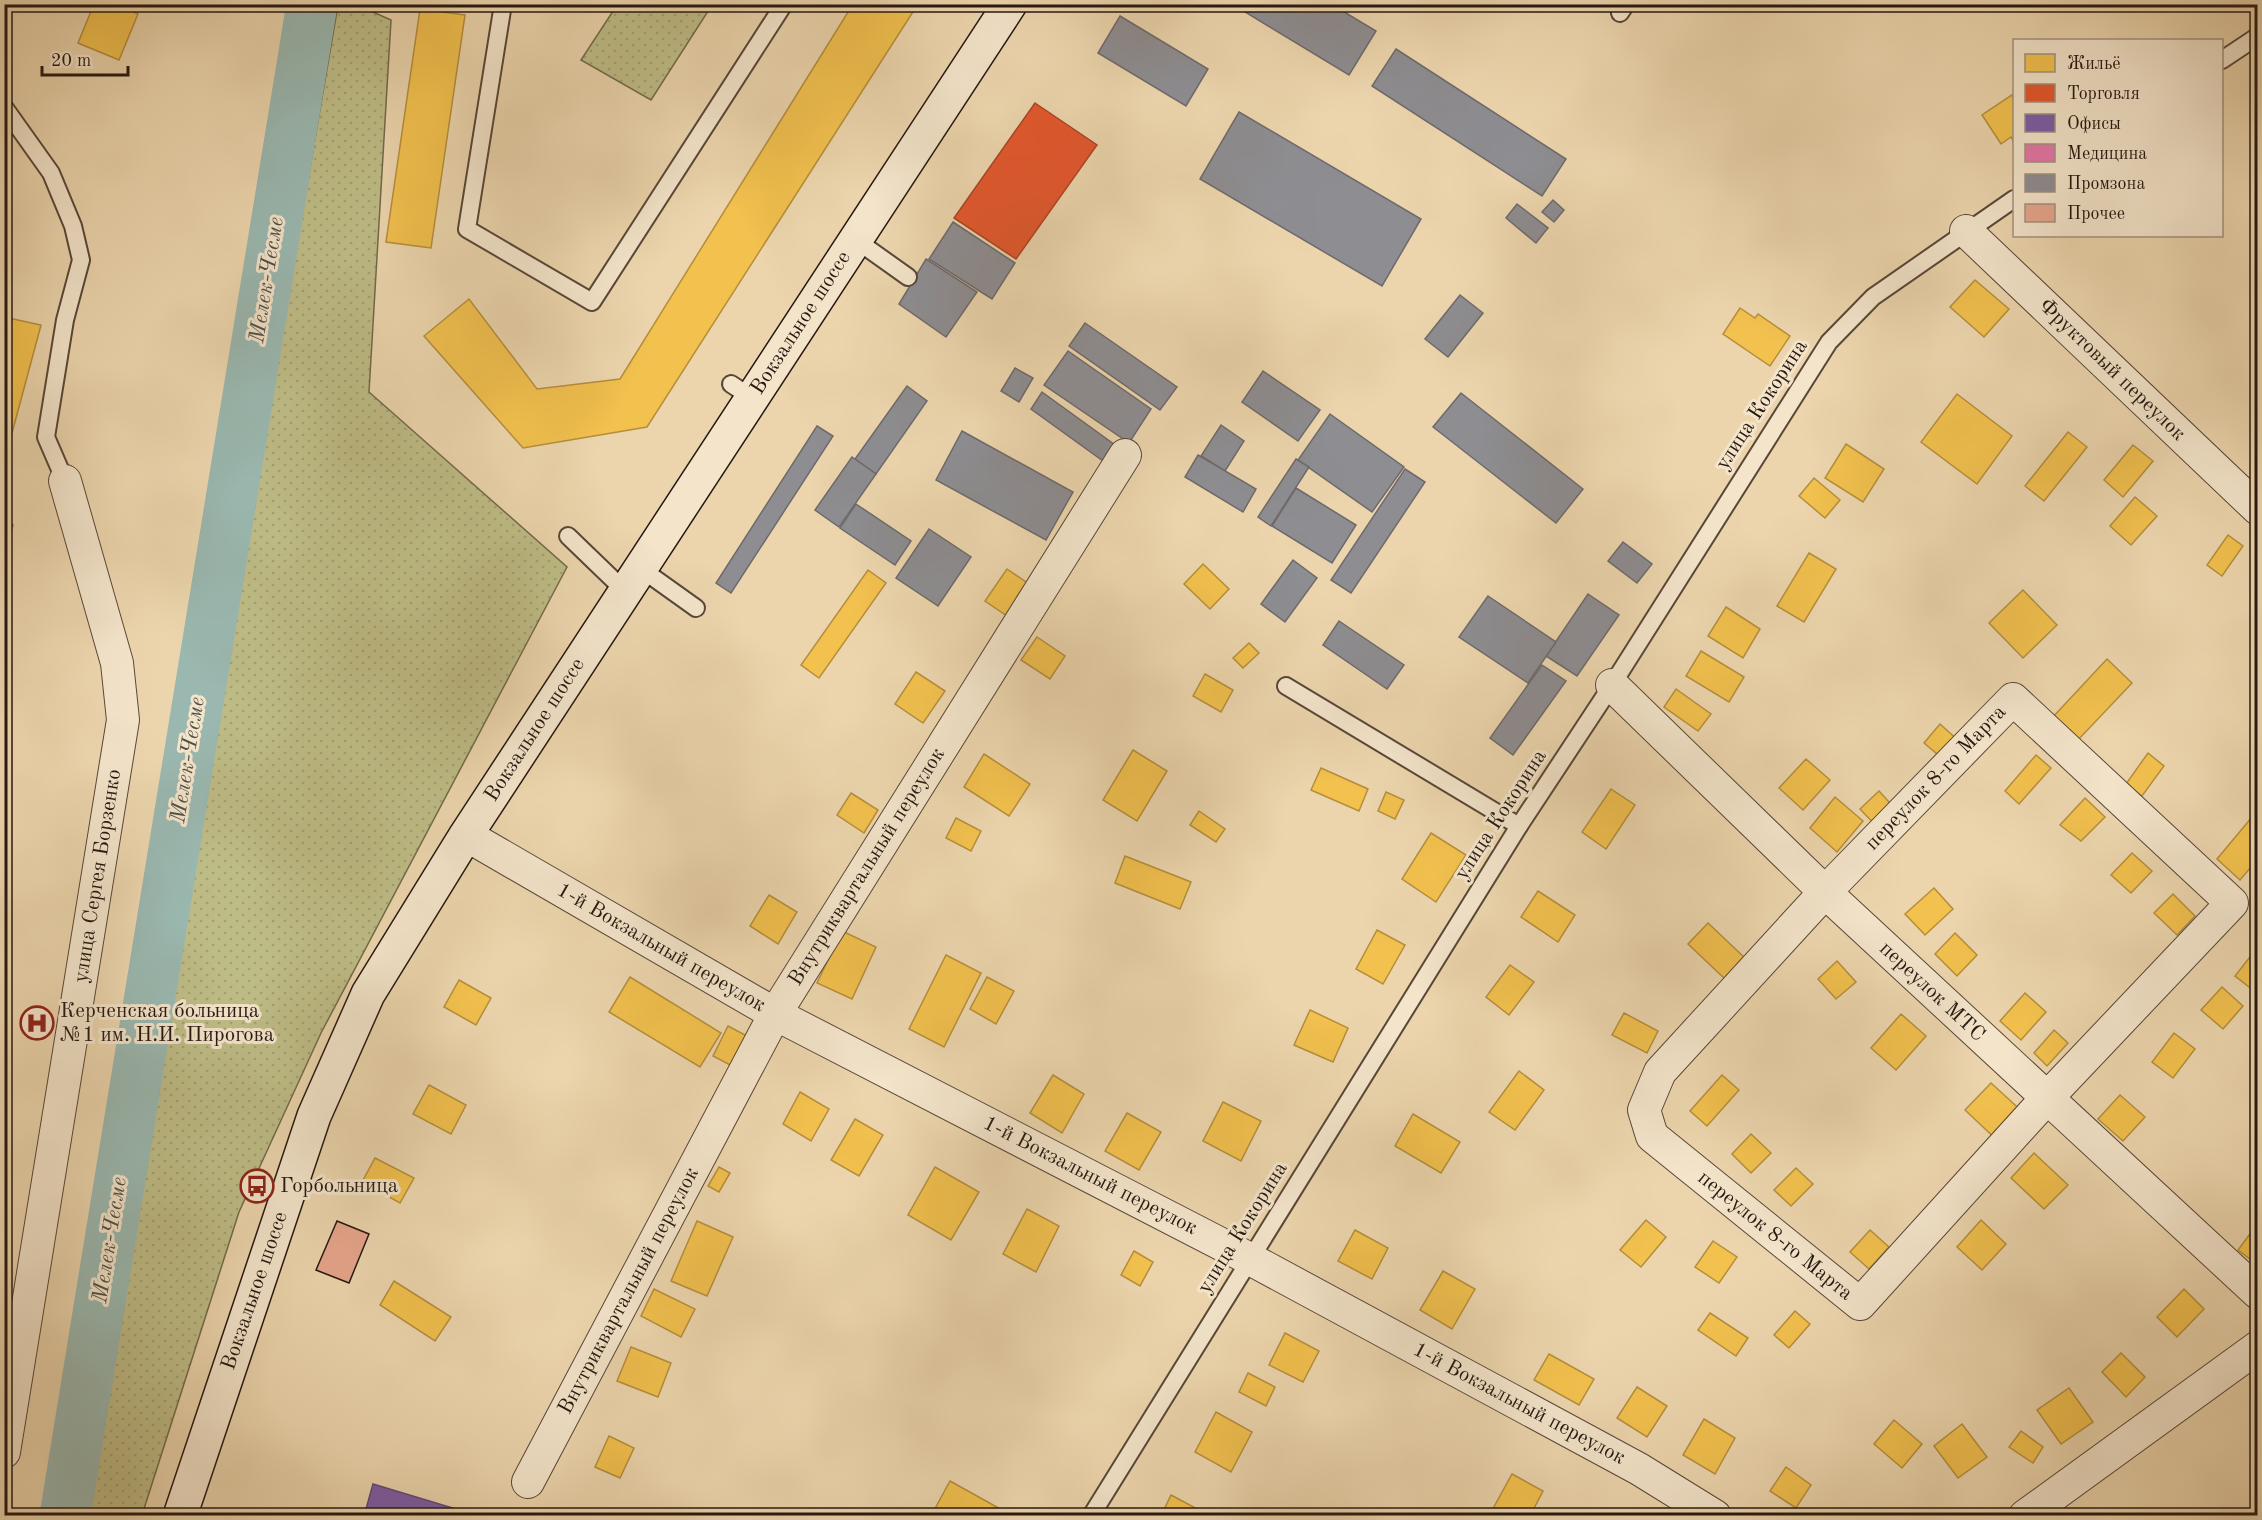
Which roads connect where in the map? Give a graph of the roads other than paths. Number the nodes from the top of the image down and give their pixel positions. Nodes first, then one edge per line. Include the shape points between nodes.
1 (502, 4) edge
2 (784, 4) edge
3 (1010, 4) edge
4 (2258, 36) edge
5 (2223, 59) edge
6 (4, 107) edge
7 (2013, 200) edge
8 (1966, 231) junction
9 (856, 240) junction
10 (908, 277) dead end
11 (1125, 455) dead end
12 (65, 481) joint
13 (2258, 509) edge
14 (568, 536) dead end
15 (633, 580) junction
16 (696, 608) dead end
17 (1611, 685) junction
18 (1286, 686) dead end
19 (1519, 826) junction
20 (466, 835) junction
21 (1825, 892) junction
22 (775, 1014) junction
23 (2046, 1099) junction
24 (1250, 1259) junction
25 (2258, 1293) edge
26 (2258, 1347) edge
27 (4, 1452) edge
28 (528, 1482) dead end
29 (180, 1515) edge
30 (1091, 1515) edge
31 (1715, 1515) edge
32 (2025, 1515) edge

1 - 2 lane via 467,229 592,302
3 - 9 main road, Вокзальное шоссе
4 - 5 lane
6 - 12 lane via 51,173 73,226 81,260 65,320 46,437
7 - 8 lane, улица Кокорина
8 - 13 street, Фруктовый переулок
8 - 17 lane, улица Кокорина via 1873,297 1829,342
9 - 10 lane
9 - 15 main road, Вокзальное шоссе via 742,391
11 - 22 street, Внутриквартальный переулок
12 - 27 street, улица Сергея Борзенко via 117,663 123,720
14 - 15 lane
15 - 16 lane
15 - 20 main road, Вокзальное шоссе
17 - 19 lane, улица Кокорина
17 - 21 street, переулок МТС
18 - 19 lane
19 - 24 lane, улица Кокорина
20 - 22 street, 1-й Вокзальный переулок
20 - 29 main road, Вокзальное шоссе via 368,994 314,1116
21 - 23 street, переулок МТС
21 - 23 street, переулок 8-го Марта via 2013,699 2232,903
21 - 23 street, переулок 8-го Марта via 1660,1072 1644,1110 1652,1136 1860,1304
22 - 24 street, 1-й Вокзальный переулок
22 - 28 street, Внутриквартальный переулок
23 - 25 street, переулок МТС
24 - 30 lane, улица Кокорина
24 - 31 street, 1-й Вокзальный переулок via 1639,1469
26 - 32 street

